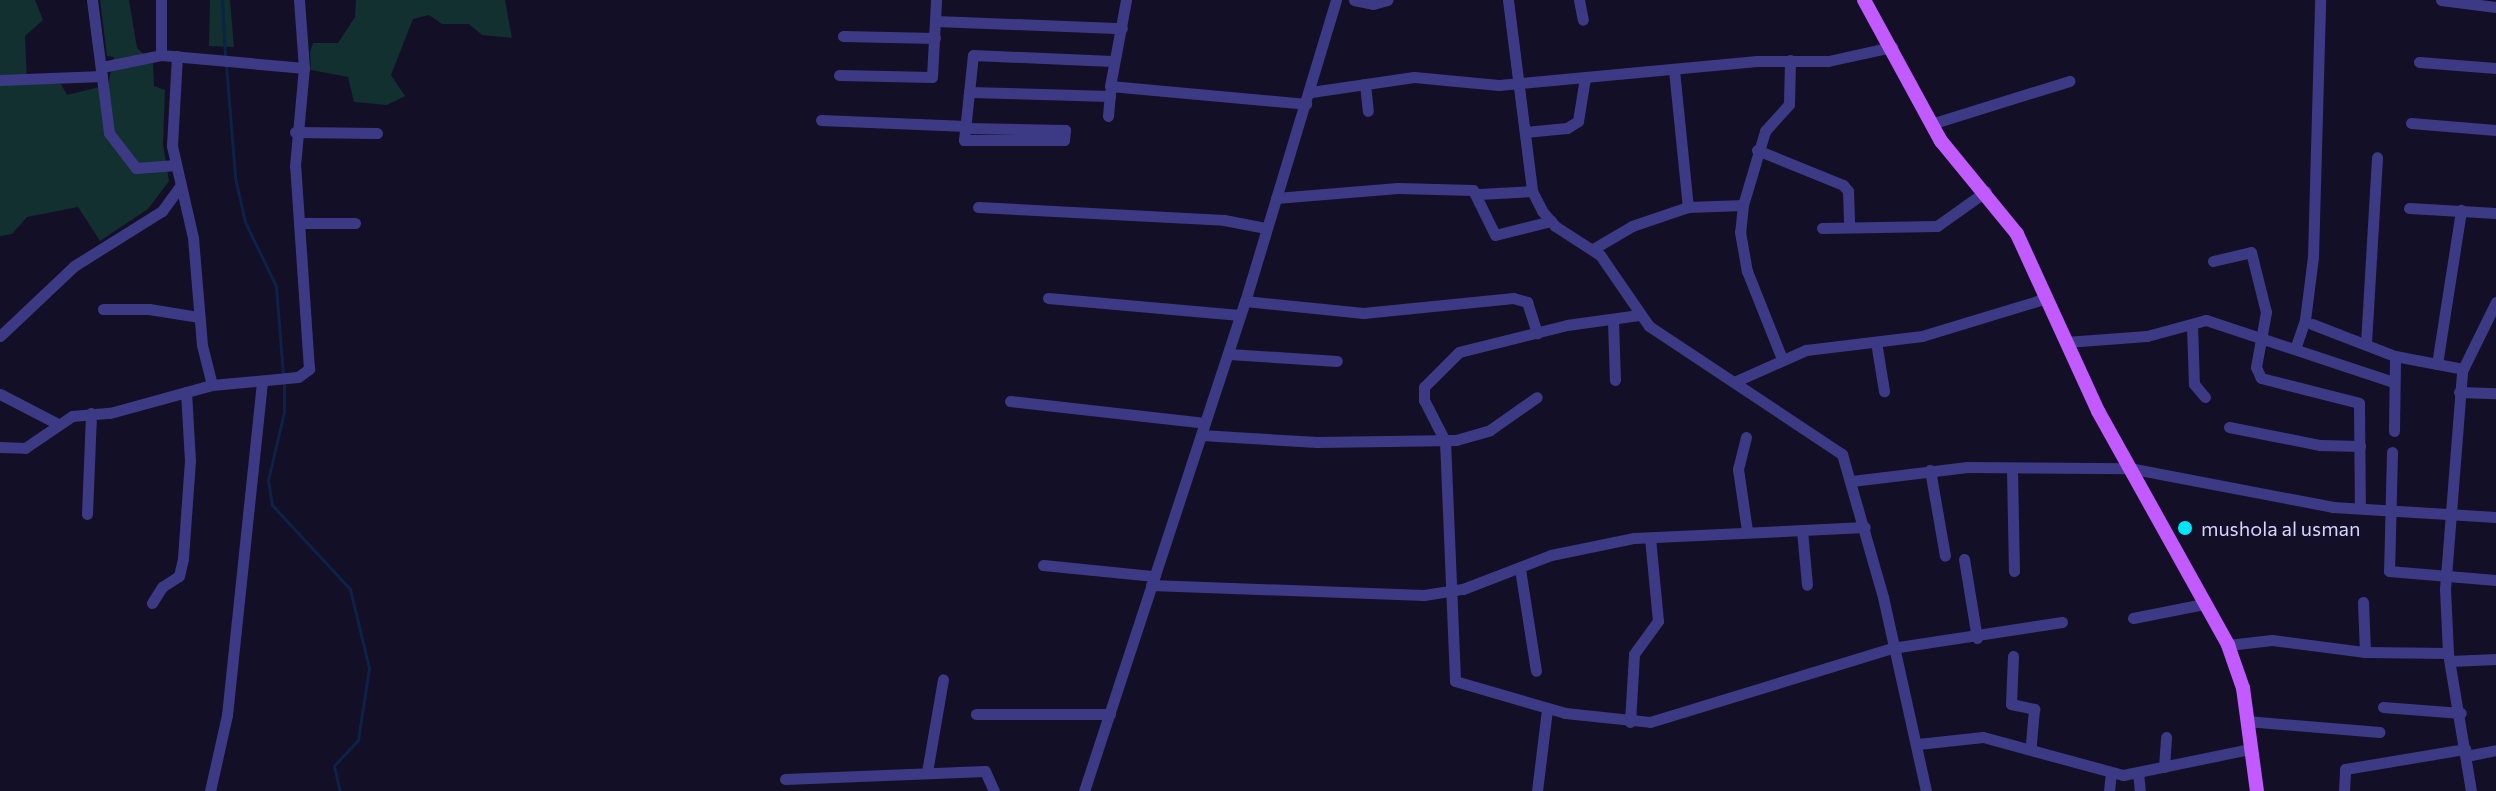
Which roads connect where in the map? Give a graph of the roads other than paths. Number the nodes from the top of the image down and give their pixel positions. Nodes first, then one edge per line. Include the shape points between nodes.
1 (92, 0) edge
2 (161, 0) edge
3 (299, 0) edge
4 (936, 0) edge
5 (1126, 0) edge
6 (1336, 0) edge
7 (1354, 0) edge
8 (1387, 0) edge
9 (1508, 0) edge
10 (1579, 0) edge
11 (1864, 0) edge
12 (2320, 0) edge
13 (2441, 0) edge
14 (2496, 7) edge
15 (1583, 20) dead end
16 (936, 21) junction
17 (1122, 28) junction
18 (843, 36) dead end
19 (935, 38) junction
20 (1892, 47) junction
21 (161, 55) junction
22 (177, 56) junction
23 (1790, 60) junction
24 (1112, 61) junction
25 (2419, 62) dead end
26 (304, 68) junction
27 (2496, 68) edge
28 (1674, 70) junction
29 (102, 71) junction
30 (839, 75) dead end
31 (1585, 78) junction
32 (0, 80) edge
33 (2069, 81) dead end
34 (1518, 83) junction
35 (1365, 84) junction
36 (1110, 91) junction
37 (969, 92) junction
38 (1309, 98) junction
39 (1368, 111) dead end
40 (1108, 116) dead end
41 (821, 120) dead end
42 (2411, 123) dead end
43 (1931, 124) junction
44 (966, 127) junction
45 (2496, 130) edge
46 (295, 132) junction
47 (1525, 132) junction
48 (377, 133) dead end
49 (1757, 150) junction
50 (2377, 157) dead end
51 (176, 165) junction
52 (180, 186) junction
53 (1532, 191) junction
54 (1986, 191) junction
55 (1479, 194) junction
56 (1276, 198) junction
57 (1743, 205) junction
58 (978, 207) dead end
59 (1688, 207) junction
60 (2409, 208) dead end
61 (2461, 210) junction
62 (2496, 213) edge
63 (1551, 221) junction
64 (299, 223) junction
65 (355, 223) dead end
66 (1849, 226) junction
67 (1266, 228) junction
68 (1822, 228) dead end
69 (1593, 249) junction
70 (2213, 261) dead end
71 (1048, 298) dead end
72 (2044, 299) junction
73 (1245, 301) junction
74 (2496, 302) edge
75 (103, 309) dead end
76 (1239, 315) junction
77 (1639, 315) junction
78 (199, 317) junction
79 (1613, 321) junction
80 (2312, 324) dead end
81 (2192, 325) junction
82 (2490, 327) edge
83 (1537, 333) junction
84 (0, 336) edge
85 (2262, 338) junction
86 (1876, 342) junction
87 (2066, 342) junction
88 (2366, 343) junction
89 (2295, 349) junction
90 (1229, 354) junction
91 (2395, 356) junction
92 (1782, 359) junction
93 (1337, 361) dead end
94 (2437, 364) junction
95 (2463, 369) junction
96 (1615, 380) dead end
97 (262, 381) junction
98 (1734, 382) junction
99 (2394, 382) junction
100 (212, 385) junction
101 (1884, 391) dead end
102 (186, 392) junction
103 (2459, 392) junction
104 (2496, 393) edge
105 (0, 394) edge
106 (1537, 397) dead end
107 (2205, 397) dead end
108 (1010, 401) dead end
109 (91, 413) junction
110 (58, 424) junction
111 (2229, 427) dead end
112 (1203, 429) junction
113 (2394, 431) dead end
114 (1746, 437) dead end
115 (1445, 441) junction
116 (2360, 446) junction
117 (0, 447) edge
118 (2392, 452) dead end
119 (2129, 468) junction
120 (2012, 469) junction
121 (1930, 470) junction
122 (1852, 481) junction
123 (2360, 508) junction
124 (2394, 511) junction
125 (87, 514) dead end
126 (2453, 514) junction
127 (2496, 517) edge
128 (1865, 527) junction
129 (1802, 530) junction
130 (1747, 531) junction
131 (1650, 538) junction
132 (1945, 556) dead end
133 (1964, 559) dead end
134 (1043, 565) dead end
135 (1520, 569) junction
136 (2014, 571) dead end
137 (2447, 577) junction
138 (2496, 580) edge
139 (1153, 581) junction
140 (1807, 585) dead end
141 (1452, 592) junction
142 (2363, 602) dead end
143 (152, 603) dead end
144 (2204, 604) junction
145 (2133, 618) dead end
146 (2062, 622) dead end
147 (1977, 638) junction
148 (2228, 645) junction
149 (1892, 648) junction
150 (2365, 652) junction
151 (2013, 656) dead end
152 (2449, 657) junction
153 (2496, 659) edge
154 (1536, 671) dead end
155 (943, 679) dead end
156 (2383, 707) dead end
157 (1547, 709) junction
158 (2461, 713) junction
159 (976, 714) dead end
160 (1110, 714) junction
161 (2246, 721) junction
162 (1630, 722) junction
163 (2380, 732) dead end
164 (2166, 737) dead end
165 (1918, 744) junction
166 (2031, 746) junction
167 (2250, 749) junction
168 (2496, 750) edge
169 (2466, 752) junction
170 (2164, 767) junction
171 (927, 772) junction
172 (2111, 773) junction
173 (2138, 773) junction
174 (785, 779) dead end
175 (2471, 790) edge
176 (210, 791) edge
177 (994, 791) edge
178 (1084, 791) edge
179 (1537, 791) edge
180 (1926, 791) edge
181 (2109, 791) edge
182 (2140, 791) edge
183 (2257, 791) edge
184 (2344, 791) edge
185 (2455, 791) edge

1 - 29 street
2 - 21 street
3 - 26 street
4 - 16 street
5 - 17 street
6 - 38 street
7 - 8 street
9 - 34 street
10 - 15 street
11 - 20 main road
12 - 89 street via 2313,257 2305,320
13 - 14 street
16 - 17 street
16 - 19 street
17 - 24 street
18 - 19 street
19 - 30 street via 935,72 930,78
20 - 23 street via 1828,61
20 - 43 main road
21 - 22 street
21 - 29 street
22 - 26 street
22 - 51 street via 172,120
23 - 28 street
23 - 49 street via 1789,104 1765,131
24 - 36 street
24 - 37 street via 973,55
25 - 27 street
26 - 46 street
28 - 31 street
28 - 59 street
29 - 32 street
29 - 51 street via 104,118 129,162 141,171
31 - 34 street
31 - 47 street via 1578,121 1567,128
33 - 43 street
34 - 35 street via 1414,77
34 - 47 street
35 - 38 street
35 - 39 street
36 - 37 street
36 - 38 street
36 - 40 street
37 - 44 street
38 - 56 street
41 - 44 street
42 - 45 street
43 - 54 main road
44 - 44 street via 964,140 1064,140 1065,130
46 - 48 street
46 - 64 street
47 - 53 street
49 - 57 street
49 - 66 street via 1843,185
50 - 88 street
51 - 52 street
52 - 78 street via 193,238
52 - 84 street via 162,211 74,266
53 - 55 street
53 - 63 street
54 - 66 street via 1937,226
54 - 72 main road via 2017,234
55 - 56 street via 1398,188
55 - 63 street via 1495,235
56 - 67 street
57 - 59 street
57 - 92 street via 1740,232 1747,271
58 - 67 street via 1224,220
59 - 69 street via 1632,226
60 - 61 street
61 - 62 street
61 - 94 street
63 - 69 street
64 - 65 street
64 - 97 street via 309,363 298,377
66 - 68 street
67 - 73 street
69 - 77 street
70 - 85 street via 2251,252 2266,312
71 - 76 street
72 - 86 street via 1922,336
72 - 87 main road
73 - 76 street
73 - 83 street via 1363,313 1513,298 1527,302
74 - 82 street
75 - 78 street
76 - 90 street
77 - 79 street
77 - 98 street
78 - 100 street
79 - 83 street
79 - 96 street
80 - 88 street
81 - 85 street via 2206,320
81 - 87 street via 2120,340
81 - 107 street via 2194,384
82 - 95 street
83 - 115 street via 1459,352 1427,383 1424,400
85 - 89 street
85 - 116 street via 2256,372 2263,380 2359,403
86 - 92 street via 1823,346
86 - 101 street
87 - 119 main road
88 - 91 street
89 - 99 street
90 - 93 street
90 - 112 street
91 - 94 street
91 - 99 street
92 - 98 street
94 - 95 street
95 - 103 street
97 - 100 street
97 - 176 street via 227,715
98 - 122 street via 1840,451
99 - 113 street
100 - 102 street
102 - 109 street via 110,413
102 - 143 street via 190,461 183,558 179,576 162,587
103 - 104 street
103 - 126 street
105 - 110 street
106 - 115 street via 1483,434
108 - 112 street
109 - 110 street
109 - 125 street
110 - 117 street via 25,448
111 - 116 street via 2320,445
112 - 115 street
112 - 139 street
114 - 130 street via 1738,469
115 - 141 street
116 - 123 street
118 - 124 street
119 - 120 street
119 - 123 street via 2252,495
119 - 144 main road
120 - 121 street
120 - 136 street
121 - 122 street
121 - 132 street
122 - 128 street
123 - 124 street
124 - 126 street
124 - 137 street via 2389,571
126 - 127 street
126 - 137 street
128 - 129 street
128 - 149 street
129 - 130 street
129 - 140 street
130 - 131 street
131 - 135 street via 1570,550
131 - 162 street via 1658,621 1634,654
133 - 147 street
134 - 139 street
135 - 141 street
135 - 154 street
137 - 138 street
137 - 152 street
139 - 141 street via 1363,596
139 - 160 street
141 - 157 street via 1452,677
142 - 150 street
144 - 145 street
144 - 148 main road
146 - 147 street
147 - 149 street
148 - 150 street via 2272,640
148 - 161 main road via 2238,668
149 - 162 street via 1668,720
149 - 165 street
150 - 152 street
151 - 166 street via 2011,704 2034,709
152 - 153 street
152 - 158 street
155 - 171 street
156 - 158 street
157 - 162 street
157 - 179 street
158 - 169 street
159 - 160 street
160 - 178 street
161 - 163 street
161 - 167 main road
164 - 170 street
165 - 166 street via 1973,737
165 - 180 street
166 - 172 street
167 - 170 street
167 - 183 main road
168 - 169 street
169 - 175 street
169 - 184 street via 2345,769
170 - 173 street
171 - 174 street
171 - 177 street via 988,772
172 - 173 street
172 - 181 street
173 - 182 street
175 - 185 street

